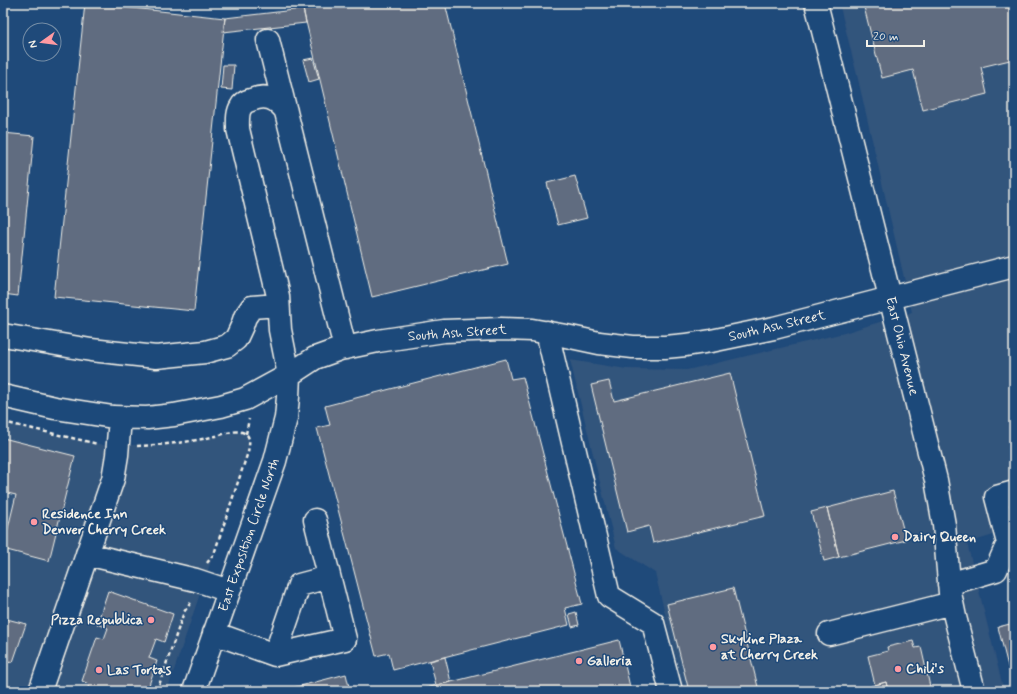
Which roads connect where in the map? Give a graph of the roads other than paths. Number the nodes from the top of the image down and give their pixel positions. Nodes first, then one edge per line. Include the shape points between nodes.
1 (816, 3) edge
2 (268, 40) dead end
3 (286, 111) junction
4 (1014, 266) edge
5 (890, 298) junction
6 (278, 305) junction
7 (547, 332) junction
8 (3, 335) edge
9 (345, 348) junction
10 (289, 375) junction
11 (3, 396) edge
12 (120, 418) junction
13 (1014, 492) edge
14 (315, 520) dead end
15 (1011, 542) edge
16 (87, 554) junction
17 (329, 577) junction
18 (229, 591) junction
19 (951, 594) junction
20 (214, 633) junction
21 (829, 634) dead end
22 (275, 655) junction
23 (40, 691) edge
24 (194, 691) edge
25 (671, 691) edge
26 (974, 691) edge

1 - 5 street, East Ohio Avenue
2 - 3 street
3 - 6 street, East Exposition Circle North via 274,99 264,97 246,102 240,108 238,117 238,129
3 - 9 street
4 - 5 street, South Ash Street
5 - 7 street, South Ash Street via 746,335 665,347 612,345
5 - 19 street, East Ohio Avenue via 937,487 945,532
6 - 8 street via 252,307 236,339 222,348 205,352 156,357 91,350
6 - 10 street, East Exposition Circle North
7 - 9 street, South Ash Street via 472,329
7 - 25 street via 609,596 653,623
9 - 10 street, South Ash Street via 315,358
10 - 12 street, South Ash Street via 250,397 221,406 163,417
10 - 18 street, East Exposition Circle North via 286,418 275,460
11 - 12 street, South Ash Street via 80,413
12 - 16 street via 115,470
13 - 15 street via 996,497
14 - 17 street
15 - 19 street via 996,570
16 - 18 street via 200,581
16 - 23 street
17 - 22 street via 299,585
17 - 22 street via 345,639
18 - 20 street, East Exposition Circle North
19 - 21 street
19 - 26 street, East Ohio Avenue
20 - 22 street
20 - 24 street, East Exposition Circle North

